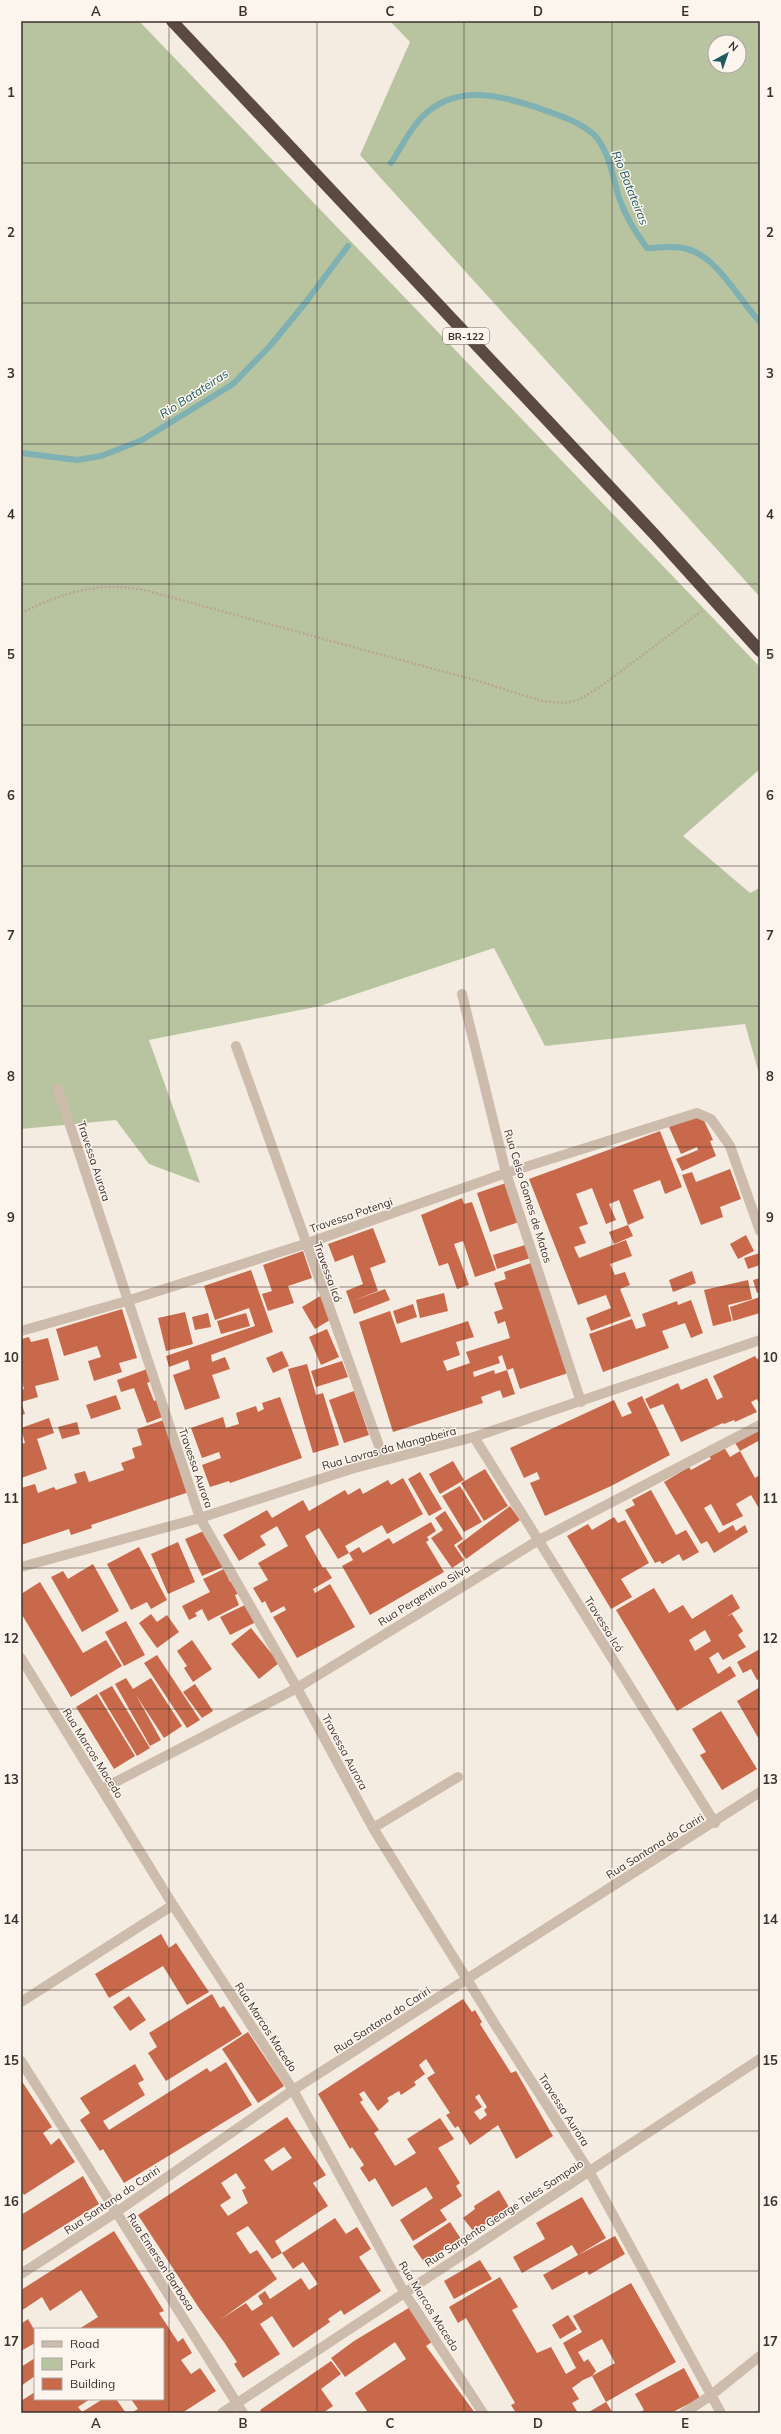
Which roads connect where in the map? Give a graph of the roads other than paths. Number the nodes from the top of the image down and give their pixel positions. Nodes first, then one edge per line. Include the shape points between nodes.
1 (172, 21) edge
2 (760, 651) edge
3 (462, 994) dead end
4 (236, 1046) dead end
5 (58, 1089) dead end
6 (506, 1173) junction
7 (760, 1231) edge
8 (305, 1244) junction
9 (127, 1301) junction
10 (21, 1331) edge
11 (760, 1340) edge
12 (581, 1402) junction
13 (760, 1425) edge
14 (474, 1437) junction
15 (384, 1460) junction
16 (200, 1518) junction
17 (537, 1541) junction
18 (21, 1567) edge
19 (21, 1658) edge
20 (297, 1688) junction
21 (458, 1777) dead end
22 (102, 1789) junction
23 (760, 1792) edge
24 (715, 1823) junction
25 (373, 1828) junction
26 (173, 1905) junction
27 (468, 1979) junction
28 (21, 2002) edge
29 (760, 2059) edge
30 (21, 2061) edge
31 (293, 2090) junction
32 (589, 2171) junction
33 (115, 2213) junction
34 (21, 2274) edge
35 (404, 2292) junction
36 (760, 2356) edge
37 (710, 2396) junction
38 (237, 2403) junction
39 (222, 2413) edge
40 (243, 2413) edge
41 (483, 2413) edge
42 (684, 2413) edge
43 (721, 2413) edge

1 - 2 highway, BR-122
3 - 6 street, Rua Celso Gomes de Matos
4 - 8 street, Travessa Icó
5 - 9 street, Travessa Aurora
6 - 7 street, Travessa Potengi via 697,1113 705,1116 719,1128 730,1146
6 - 8 street, Travessa Potengi
6 - 12 street, Rua Celso Gomes de Matos
8 - 9 street, Travessa Potengi
8 - 15 street, Travessa Icó
9 - 10 street, Travessa Potengi
9 - 16 street, Travessa Aurora
11 - 12 street, Rua Lavras da Mangabeira
12 - 14 street, Rua Lavras da Mangabeira
13 - 17 street, Rua Pergentino Silva
14 - 15 street, Rua Lavras da Mangabeira
14 - 17 street, Travessa Icó
15 - 16 street, Rua Lavras da Mangabeira
16 - 18 street, Rua Lavras da Mangabeira
16 - 20 street, Travessa Aurora
17 - 20 street, Rua Pergentino Silva
17 - 24 street, Travessa Icó
19 - 22 street, Rua Marcos Macedo
20 - 22 street, Rua Pergentino Silva
20 - 25 street, Travessa Aurora
21 - 25 street
22 - 26 street, Rua Marcos Macedo
23 - 24 street, Rua Santana do Cariri
24 - 27 street, Rua Santana do Cariri
25 - 27 street, Travessa Aurora
26 - 28 street
26 - 31 street, Rua Marcos Macedo
27 - 31 street, Rua Santana do Cariri
27 - 32 street, Travessa Aurora
29 - 32 street, Rua Sargento George Teles Sampaio
30 - 33 street, Rua Emerson Barbosa
31 - 33 street, Rua Santana do Cariri
31 - 35 street, Rua Marcos Macedo
32 - 35 street, Rua Sargento George Teles Sampaio
32 - 37 street, Travessa Aurora
33 - 34 street, Rua Santana do Cariri
33 - 38 street, Rua Emerson Barbosa
35 - 38 street, Rua Sargento George Teles Sampaio
35 - 41 street, Rua Marcos Macedo
36 - 37 street
37 - 42 street
37 - 43 street, Travessa Aurora
38 - 39 street, Rua Sargento George Teles Sampaio
38 - 40 street, Rua Emerson Barbosa

